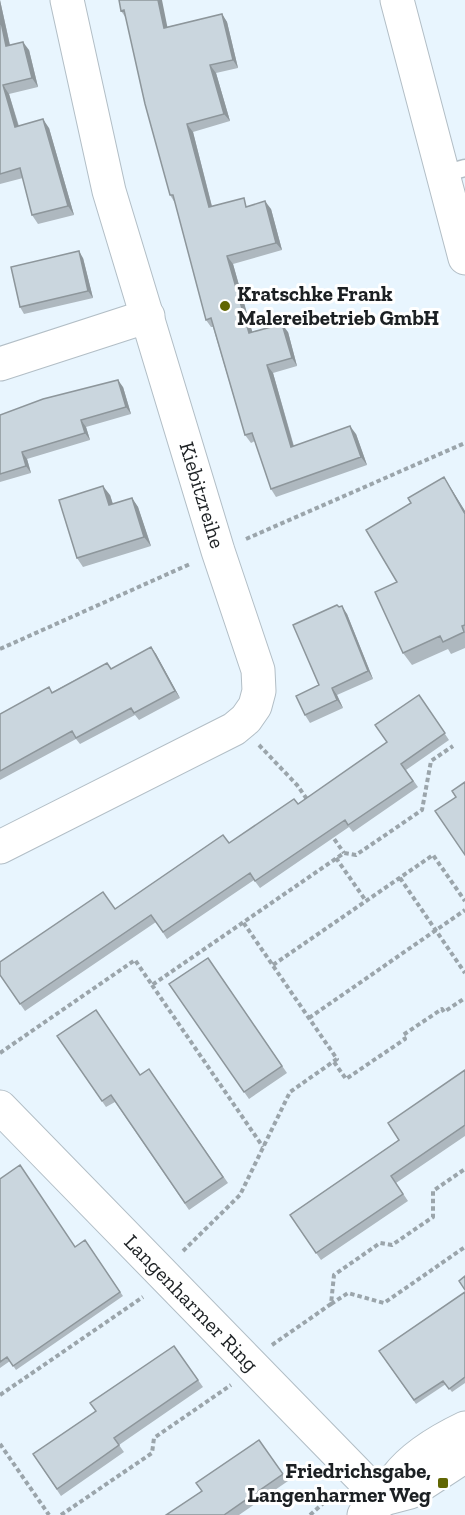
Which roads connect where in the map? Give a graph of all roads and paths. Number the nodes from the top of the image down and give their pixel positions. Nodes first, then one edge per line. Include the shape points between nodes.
1 (68, 0) edge
2 (398, 0) edge
3 (454, 171) edge
4 (465, 258) edge
5 (148, 316) junction
6 (0, 364) edge
7 (465, 443) edge
8 (218, 551) junction
9 (0, 649) edge
10 (240, 725) junction
11 (453, 746) dead end
12 (310, 804) edge
13 (324, 824) edge
14 (0, 847) edge
15 (344, 853) junction
16 (336, 858) junction
17 (400, 878) junction
18 (366, 901) junction
19 (465, 901) edge
20 (465, 910) edge
21 (243, 922) junction
22 (435, 930) junction
23 (273, 965) junction
24 (463, 967) edge
25 (465, 973) edge
26 (152, 985) junction
27 (465, 998) edge
28 (309, 1017) junction
29 (0, 1053) edge
30 (334, 1062) junction
31 (0, 1107) edge
32 (263, 1147) junction
33 (465, 1169) edge
34 (465, 1247) edge
35 (164, 1276) junction
36 (331, 1304) junction
37 (252, 1365) junction
38 (0, 1395) edge
39 (465, 1428) edge
40 (0, 1444) edge
41 (465, 1456) edge
42 (373, 1507) edge
43 (46, 1514) edge
44 (61, 1515) edge

1 - 5 street, Kiebitzreihe via 109,191
2 - 3 street
3 - 4 street
5 - 6 street
5 - 8 street, Kiebitzreihe
7 - 8 path
8 - 9 path
8 - 10 street, Kiebitzreihe via 259,675 255,706
10 - 12 path
10 - 14 street, Kiebitzreihe
11 - 15 path via 431,761 422,810 356,855
13 - 15 path
15 - 16 path
16 - 18 path
16 - 21 path
17 - 18 path
17 - 19 path via 433,855
17 - 22 path
18 - 23 path
20 - 22 path
21 - 23 path
21 - 26 path
22 - 24 path
22 - 28 path
23 - 28 path
24 - 25 path
26 - 29 path via 135,960
26 - 32 path
27 - 30 path via 444,1012 442,1008 346,1079
28 - 30 path via 337,1059
30 - 32 path via 290,1092
31 - 35 street, Langenharmer Ring
32 - 35 path via 240,1195
33 - 36 path via 433,1191 432,1217 392,1245 380,1243 334,1275
34 - 36 path via 384,1303 348,1293
35 - 37 street, Langenharmer Ring
35 - 38 path
36 - 37 path
37 - 42 street, Langenharmer Ring
37 - 44 path via 154,1438 152,1453
39 - 42 street via 441,1440 398,1475
40 - 43 path
41 - 42 street via 410,1492

